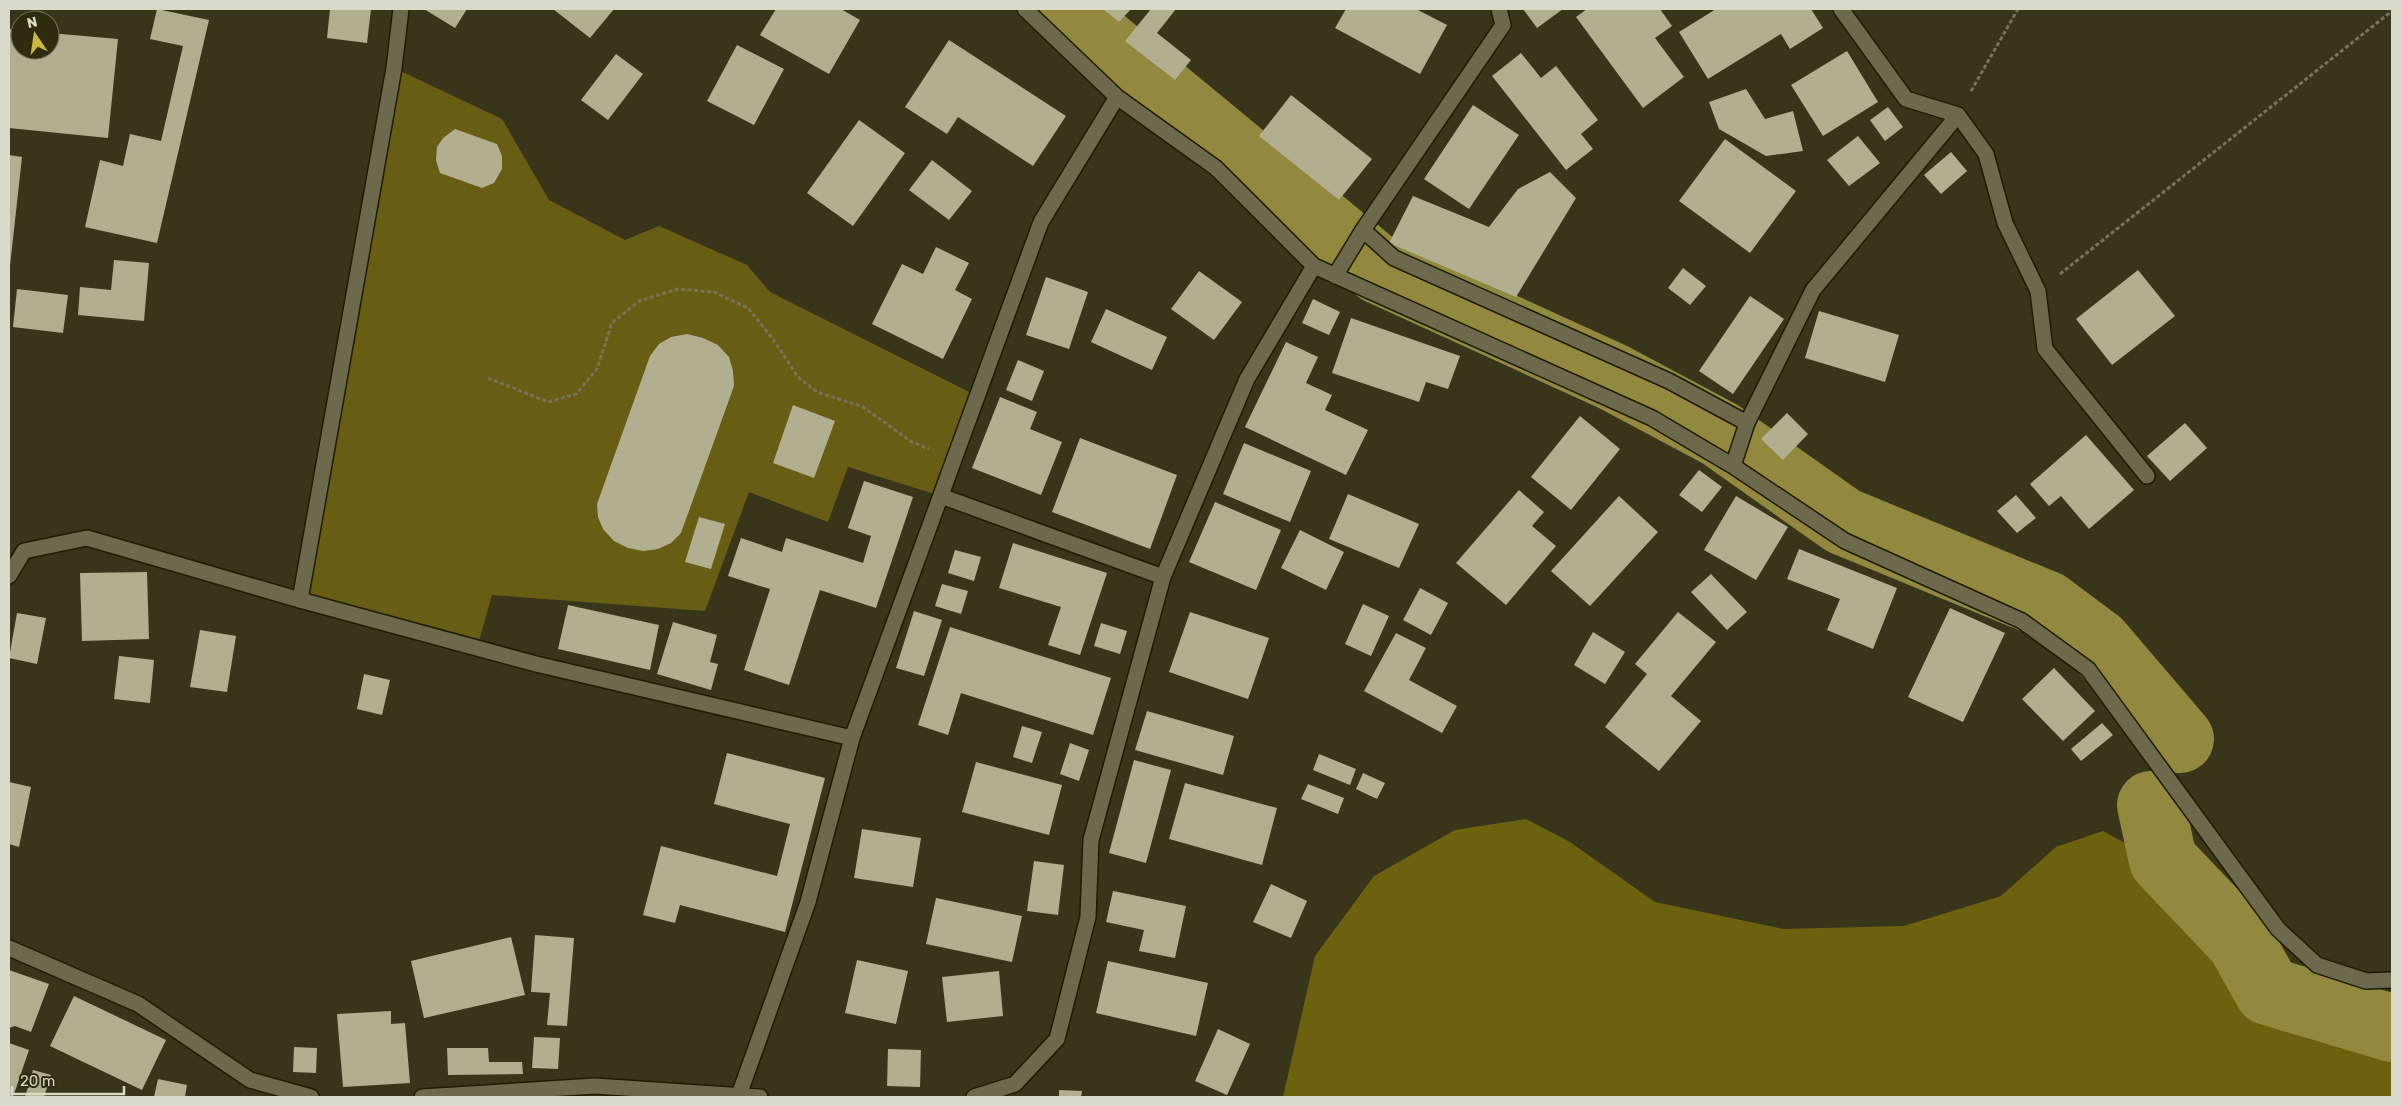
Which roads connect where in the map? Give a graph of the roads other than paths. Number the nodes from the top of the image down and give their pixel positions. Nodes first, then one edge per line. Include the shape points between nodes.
1 (401, 9) edge
2 (1024, 9) edge
3 (1499, 9) edge
4 (1841, 9) edge
5 (1117, 98) junction
6 (1958, 115) junction
7 (1363, 230) junction
8 (1314, 266) junction
9 (1336, 274) junction
10 (1747, 423) junction
11 (1733, 465) junction
12 (2147, 476) dead end
13 (940, 496) junction
14 (9, 576) edge
15 (1163, 577) junction
16 (300, 600) junction
17 (852, 738) junction
18 (9, 948) edge
19 (2392, 980) edge
20 (739, 1095) junction
21 (311, 1097) edge
22 (422, 1097) edge
23 (760, 1097) edge
24 (974, 1097) edge

1 - 16 street via 394,68
2 - 5 street
3 - 7 street via 1503,25
4 - 6 street via 1906,99
5 - 8 street via 1216,168
5 - 13 street via 1041,222
6 - 10 street via 1812,290
6 - 12 street via 1986,154 2006,224 2038,292 2045,349
7 - 9 street
7 - 10 street via 1394,258 1669,381
8 - 9 street
8 - 15 street via 1247,379
9 - 11 street via 1652,418
10 - 11 street
11 - 19 street via 1844,540 2022,621 2088,669 2278,929 2317,965 2366,981
13 - 15 street
13 - 17 street
14 - 16 street via 24,551 88,538
15 - 24 street via 1091,840 1088,917 1057,1039 1015,1084
16 - 17 street via 536,664
17 - 20 street via 808,902
18 - 21 street via 138,1004 250,1080
20 - 22 street via 594,1086
20 - 23 street

